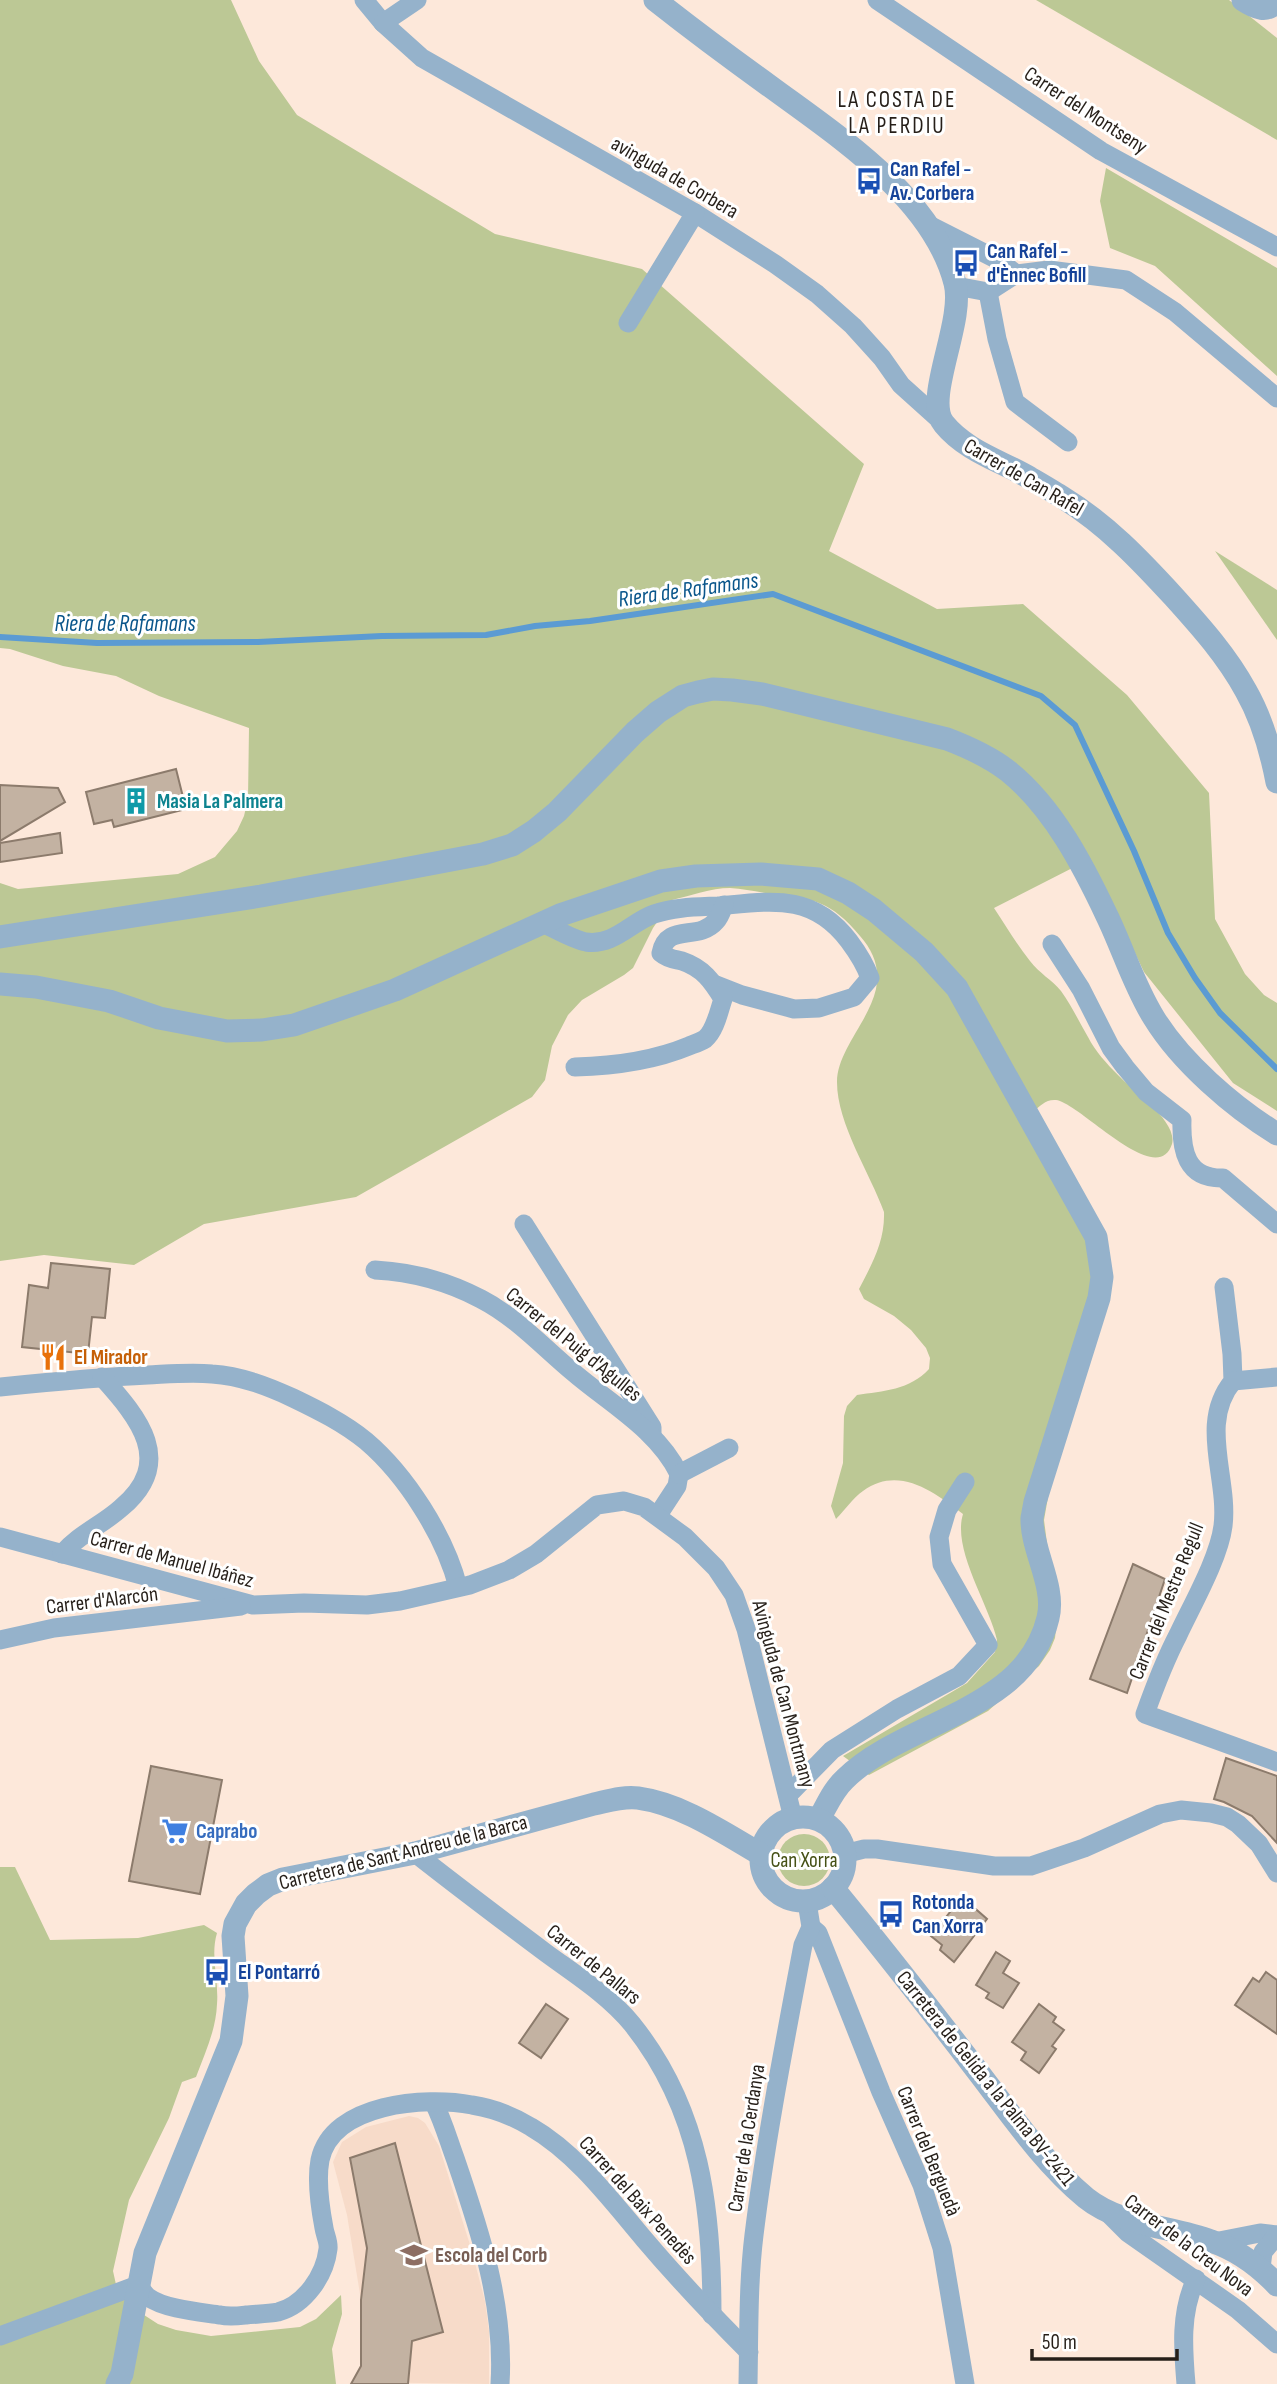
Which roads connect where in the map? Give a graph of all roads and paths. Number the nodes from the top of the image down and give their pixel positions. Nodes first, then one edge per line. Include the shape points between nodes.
1 (364, 0) edge
2 (417, 0) edge
3 (655, 0) edge
4 (877, 0) edge
5 (1243, 0) edge
6 (1276, 6) edge
7 (383, 23) junction
8 (695, 213) junction
9 (927, 224) junction
10 (1277, 247) edge
11 (1016, 274) junction
12 (956, 286) junction
13 (988, 292) junction
14 (628, 323) dead end
15 (1277, 398) edge
16 (941, 421) junction
17 (1068, 442) dead end
18 (1277, 782) edge
19 (724, 905) junction
20 (542, 923) junction
21 (0, 937) edge
22 (1052, 944) dead end
23 (0, 984) edge
24 (714, 984) junction
25 (575, 1067) dead end
26 (1277, 1134) edge
27 (524, 1224) dead end
28 (1277, 1224) edge
29 (375, 1270) dead end
30 (1223, 1287) dead end
31 (102, 1377) junction
32 (1277, 1377) edge
33 (1233, 1381) junction
34 (0, 1387) edge
35 (653, 1438) junction
36 (729, 1448) dead end
37 (679, 1474) junction
38 (965, 1482) dead end
39 (658, 1515) junction
40 (0, 1537) edge
41 (62, 1554) junction
42 (458, 1587) junction
43 (253, 1605) junction
44 (0, 1640) edge
45 (1277, 1762) edge
46 (788, 1795) junction
47 (793, 1818) junction
48 (819, 1819) junction
49 (415, 1853) junction
50 (844, 1854) junction
51 (762, 1855) junction
52 (1277, 1873) edge
53 (832, 1888) junction
54 (807, 1902) junction
55 (812, 1939) junction
56 (434, 2103) junction
57 (1105, 2210) junction
58 (1277, 2235) edge
59 (1214, 2242) junction
60 (1261, 2268) junction
61 (1196, 2279) junction
62 (138, 2285) junction
63 (1277, 2285) edge
64 (712, 2315) junction
65 (0, 2336) edge
66 (1277, 2344) edge
67 (749, 2351) junction
68 (117, 2384) edge
69 (500, 2384) edge
70 (748, 2384) edge
71 (965, 2384) edge
72 (1186, 2384) edge

1 - 7 street, avinguda de Corbera
2 - 7 street
3 - 9 street via 849,146
4 - 10 street, Carrer del Montseny via 1101,150
5 - 6 street via 1256,8
7 - 8 street, avinguda de Corbera via 422,58
8 - 14 street
8 - 16 street, avinguda de Corbera via 817,294
9 - 11 street
9 - 12 street via 944,251
11 - 13 street
11 - 15 street via 1049,270 1126,279 1175,312
12 - 13 street
12 - 16 street via 956,320 937,403
13 - 17 street via 1015,402
16 - 18 street, Carrer de Can Rafel via 957,438 1072,503 1136,555 1198,624 1247,691
19 - 20 street via 653,914 612,939 587,942
19 - 24 street via 717,920 705,929 669,935 661,953 702,970
19 - 24 street via 783,902 818,912 841,931 870,978 854,997 819,1008 794,1009
20 - 23 street via 395,990 294,1025 262,1030 216,1029 159,1018 109,1001
20 - 48 street via 661,881 696,876 794,875 818,879 848,893 924,952 957,988 1096,1237 1102,1277 1099,1298 1032,1518 1048,1599 1044,1631 1016,1674 980,1702 876,1755 835,1790
21 - 26 street via 261,896 512,845 557,812 670,703 713,689 762,694 947,739 1009,772 1032,794 1084,871 1155,1019 1220,1091
22 - 28 street via 1125,1067 1146,1092 1182,1120 1183,1149 1195,1170 1223,1178
24 - 25 street via 723,999 706,1038 642,1060
27 - 35 street via 652,1427
29 - 35 street, Carrer del Puig d'Agulles via 436,1279 482,1299 517,1322
30 - 33 street
31 - 34 street
31 - 41 street via 142,1429 150,1455 147,1477 122,1508
31 - 42 street via 194,1374 240,1378 266,1385 337,1421 366,1441 406,1485 445,1549
32 - 33 street
33 - 45 street, Carrer del Mestre Regull via 1216,1414 1223,1528 1197,1597 1159,1673 1146,1714
35 - 37 street, Carrer del Puig d'Agulles
36 - 37 street
37 - 39 street via 677,1486
38 - 46 street via 947,1510 939,1536 942,1564 988,1645 959,1676 832,1750
39 - 42 street, Avinguda de Can Montmany via 624,1501 597,1505 523,1563
39 - 46 street, Avinguda de Can Montmany via 716,1568 734,1595
40 - 41 street, Carrer de Manuel Ibáñez
41 - 43 street, Carrer de Manuel Ibáñez
42 - 43 street, Carrer de Manuel Ibáñez via 367,1605
43 - 44 street, Carrer d'Alarcón via 54,1628
46 - 47 street, Avinguda de Can Montmany
47 - 48 street
47 - 51 street via 772,1833
48 - 50 street via 837,1833
49 - 51 street, Carretera de Sant Andreu de la Barca via 623,1798 682,1812
49 - 62 street, Carretera de Sant Andreu de la Barca via 283,1879 256,1894 239,1915 233,1936 237,1996 231,2041 145,2253
49 - 64 street, Carrer de Pallars via 601,1993 660,2063 688,2123 703,2179
50 - 52 street via 877,1849 994,1866 1031,1866 1160,1814 1181,1810 1211,1813 1238,1824 1259,1844
50 - 53 street via 844,1867
51 - 54 street via 761,1866 774,1889 783,1897
53 - 54 street
53 - 57 street, Carretera de Gelida a la Palma BV-2421 via 1048,2161
54 - 55 street, Carrer de la Cerdanya
55 - 67 street, Carrer de la Cerdanya via 773,2107 756,2224
55 - 71 street, Carrer del Berguedà via 922,2185 942,2248
56 - 62 street, Carrer del Baix Penedès via 374,2110 344,2124 330,2138 320,2159 319,2175 328,2246 322,2273 294,2304 280,2312 226,2316 160,2303
56 - 64 street, Carrer del Baix Penedès via 493,2110 555,2144
56 - 69 street via 462,2174 489,2271 502,2357
57 - 59 street, Carretera de Gelida a la Palma BV-2421
57 - 61 street, Carrer de la Creu Nova via 1128,2233
58 - 59 street via 1260,2233
58 - 60 street via 1263,2252
59 - 60 street, Carretera de Gelida a la Palma BV-2421
60 - 63 street, Carretera de Gelida a la Palma BV-2421
61 - 66 street, Carrer de la Creu Nova
61 - 72 street via 1185,2323
62 - 65 street
62 - 68 street, Carretera de Sant Andreu de la Barca
64 - 67 street, Carrer del Baix Penedès
67 - 70 street, Carrer de la Cerdanya

